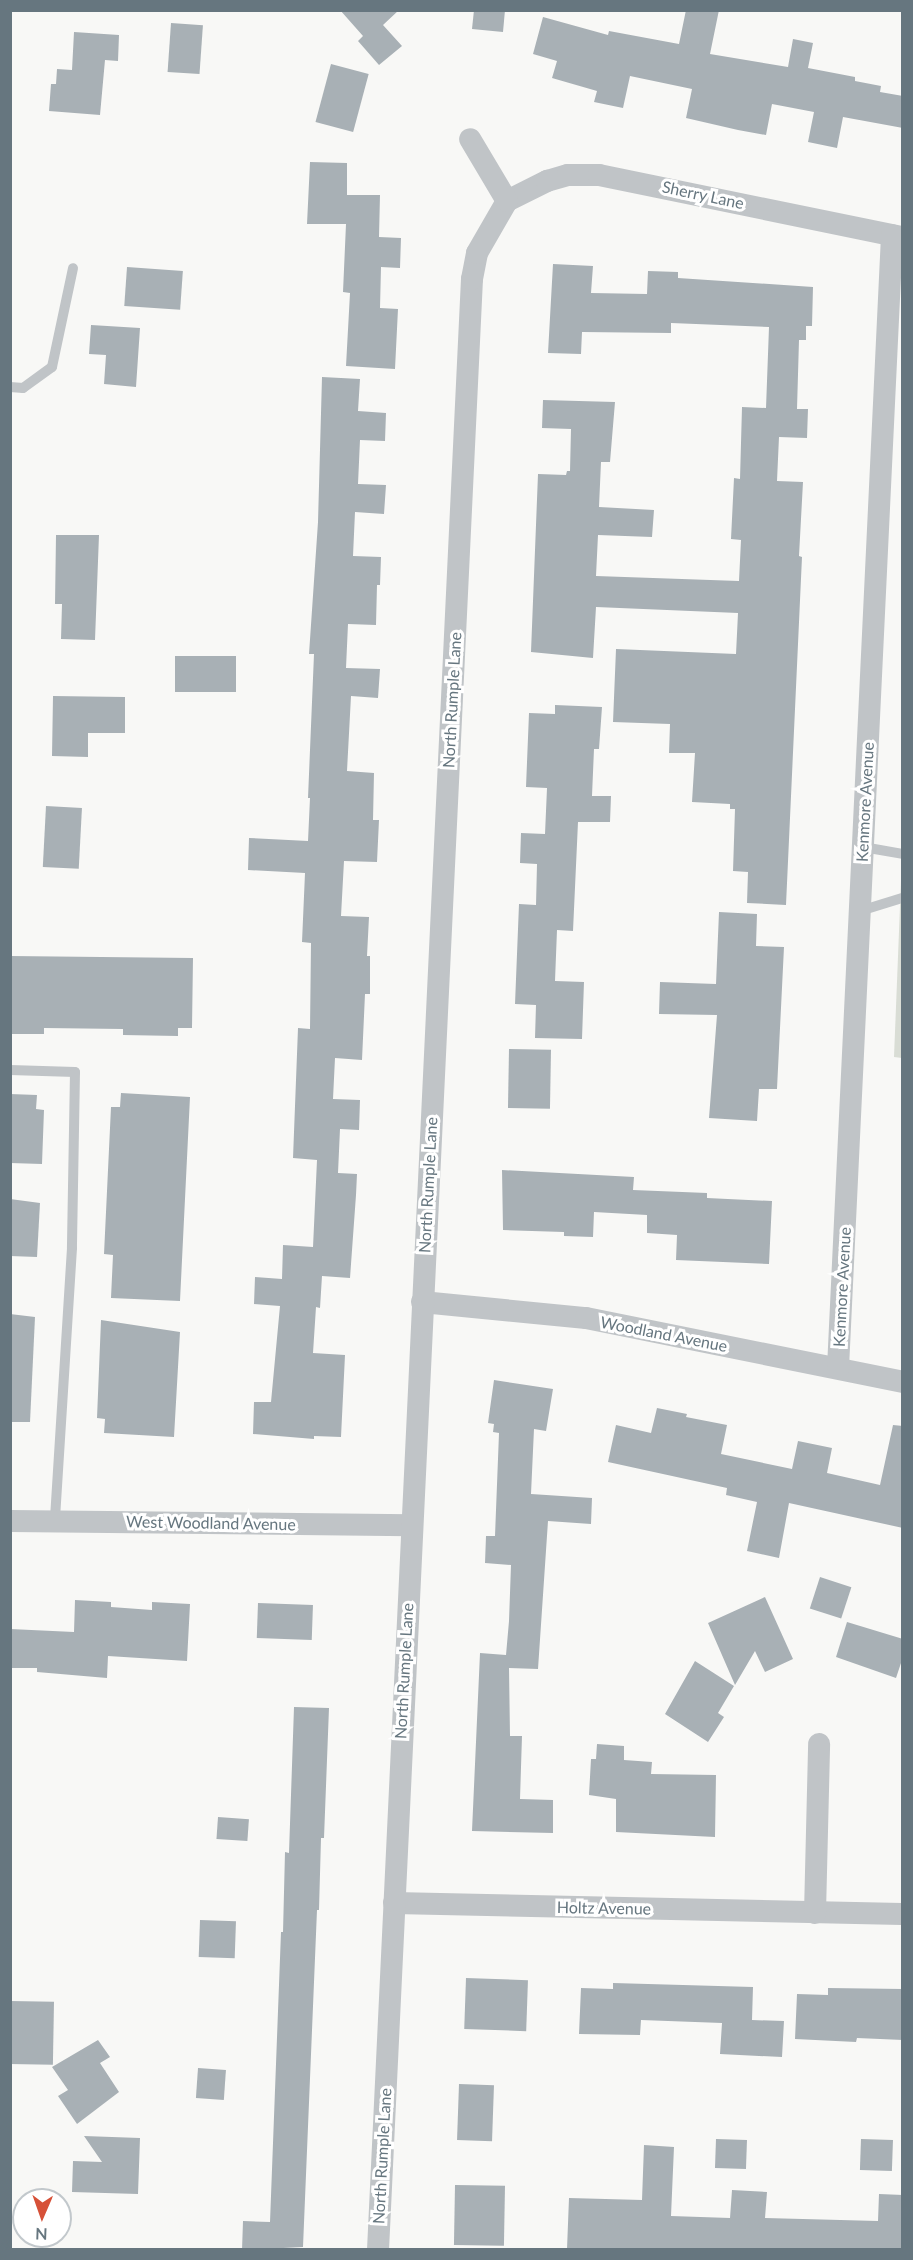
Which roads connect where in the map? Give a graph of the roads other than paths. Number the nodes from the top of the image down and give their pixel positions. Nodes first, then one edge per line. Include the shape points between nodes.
1 (470, 139) dead end
2 (507, 201) junction
3 (897, 236) edge
4 (73, 268) dead end
5 (10, 387) edge
6 (863, 847) junction
7 (903, 854) edge
8 (903, 898) edge
9 (860, 911) junction
10 (10, 1070) edge
11 (422, 1302) junction
12 (838, 1368) junction
13 (903, 1382) edge
14 (10, 1521) edge
15 (55, 1521) junction
16 (411, 1525) junction
17 (819, 1744) dead end
18 (394, 1903) junction
19 (815, 1913) junction
20 (903, 1914) edge
21 (378, 2250) edge

1 - 2 street
2 - 3 street, Sherry Lane via 557,178 599,175
2 - 11 street, North Rumple Lane via 477,253 472,279
3 - 6 street, Kenmore Avenue
4 - 5 lane via 52,367 23,388
6 - 7 lane
6 - 9 street, Kenmore Avenue
8 - 9 lane
9 - 12 street, Kenmore Avenue
10 - 15 lane via 75,1072 72,1248
11 - 12 street, Woodland Avenue via 586,1318
11 - 16 street, North Rumple Lane
12 - 13 street, Woodland Avenue
14 - 15 street, West Woodland Avenue
15 - 16 street, West Woodland Avenue
16 - 18 street, North Rumple Lane
17 - 19 street
18 - 19 street, Holtz Avenue
18 - 21 street, North Rumple Lane
19 - 20 street, Holtz Avenue

